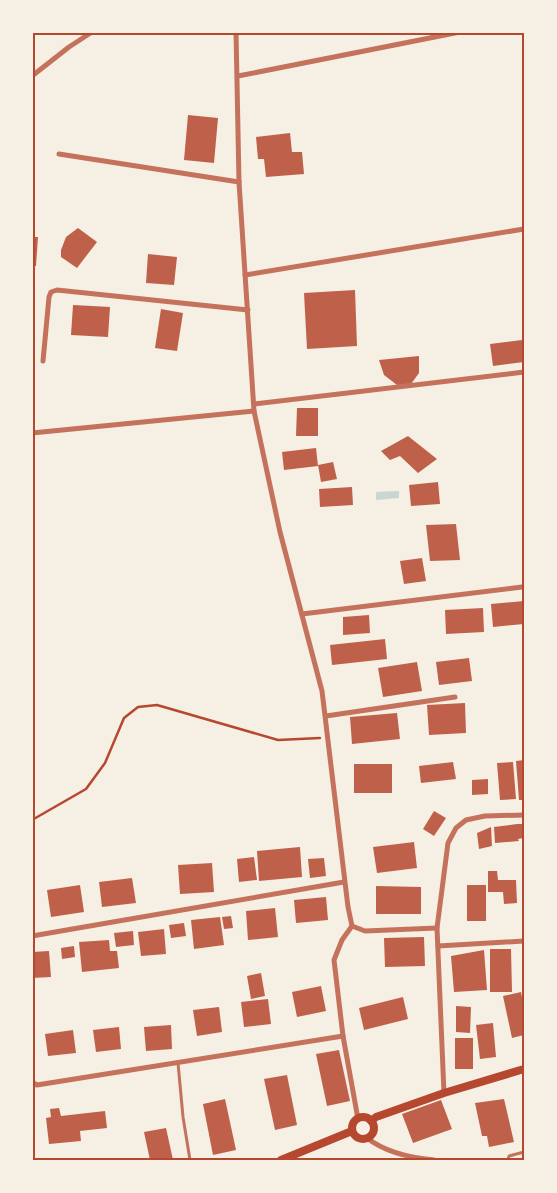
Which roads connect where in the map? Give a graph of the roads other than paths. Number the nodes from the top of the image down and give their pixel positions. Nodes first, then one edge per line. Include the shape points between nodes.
1 (92, 32) edge
2 (236, 32) edge
3 (460, 32) edge
4 (32, 76) edge
5 (238, 76) junction
6 (58, 154) dead end
7 (239, 182) junction
8 (524, 229) edge
9 (245, 275) junction
10 (248, 310) junction
11 (43, 361) dead end
12 (524, 372) edge
13 (254, 404) junction
14 (254, 411) junction
15 (32, 433) edge
16 (522, 587) dead end
17 (302, 614) junction
18 (454, 697) dead end
19 (326, 716) junction
20 (524, 815) edge
21 (344, 882) junction
22 (352, 926) junction
23 (437, 928) junction
24 (32, 936) edge
25 (524, 941) edge
26 (438, 946) junction
27 (343, 1036) junction
28 (178, 1062) junction
29 (524, 1069) edge
30 (32, 1082) edge
31 (444, 1093) junction
32 (358, 1119) junction
33 (371, 1121) junction
34 (352, 1131) junction
35 (367, 1138) junction
36 (524, 1152) edge
37 (413, 1159) edge
38 (190, 1160) edge
39 (282, 1160) edge
40 (434, 1160) edge
41 (508, 1160) edge

1 - 4 street
2 - 5 street
3 - 5 street
5 - 7 street
6 - 7 street
7 - 9 street
8 - 9 street
9 - 10 street
10 - 11 street via 57,290 49,297
10 - 13 street
12 - 13 street
13 - 14 street
14 - 15 street
14 - 17 street
16 - 17 street
17 - 19 street
18 - 19 street
19 - 21 street
20 - 23 street via 485,816 466,820 456,828 448,842
21 - 22 street
21 - 24 street
22 - 23 street via 365,931
22 - 27 street via 334,960
23 - 26 street
25 - 26 street
26 - 31 street
27 - 28 street
27 - 32 street
28 - 30 street via 38,1085
28 - 38 lane
29 - 31 main road
31 - 33 main road
32 - 33 main road
32 - 34 main road
33 - 35 main road via 373,1131
34 - 35 main road via 359,1138
34 - 39 main road
35 - 37 street
36 - 41 lane via 509,1156
37 - 40 street

